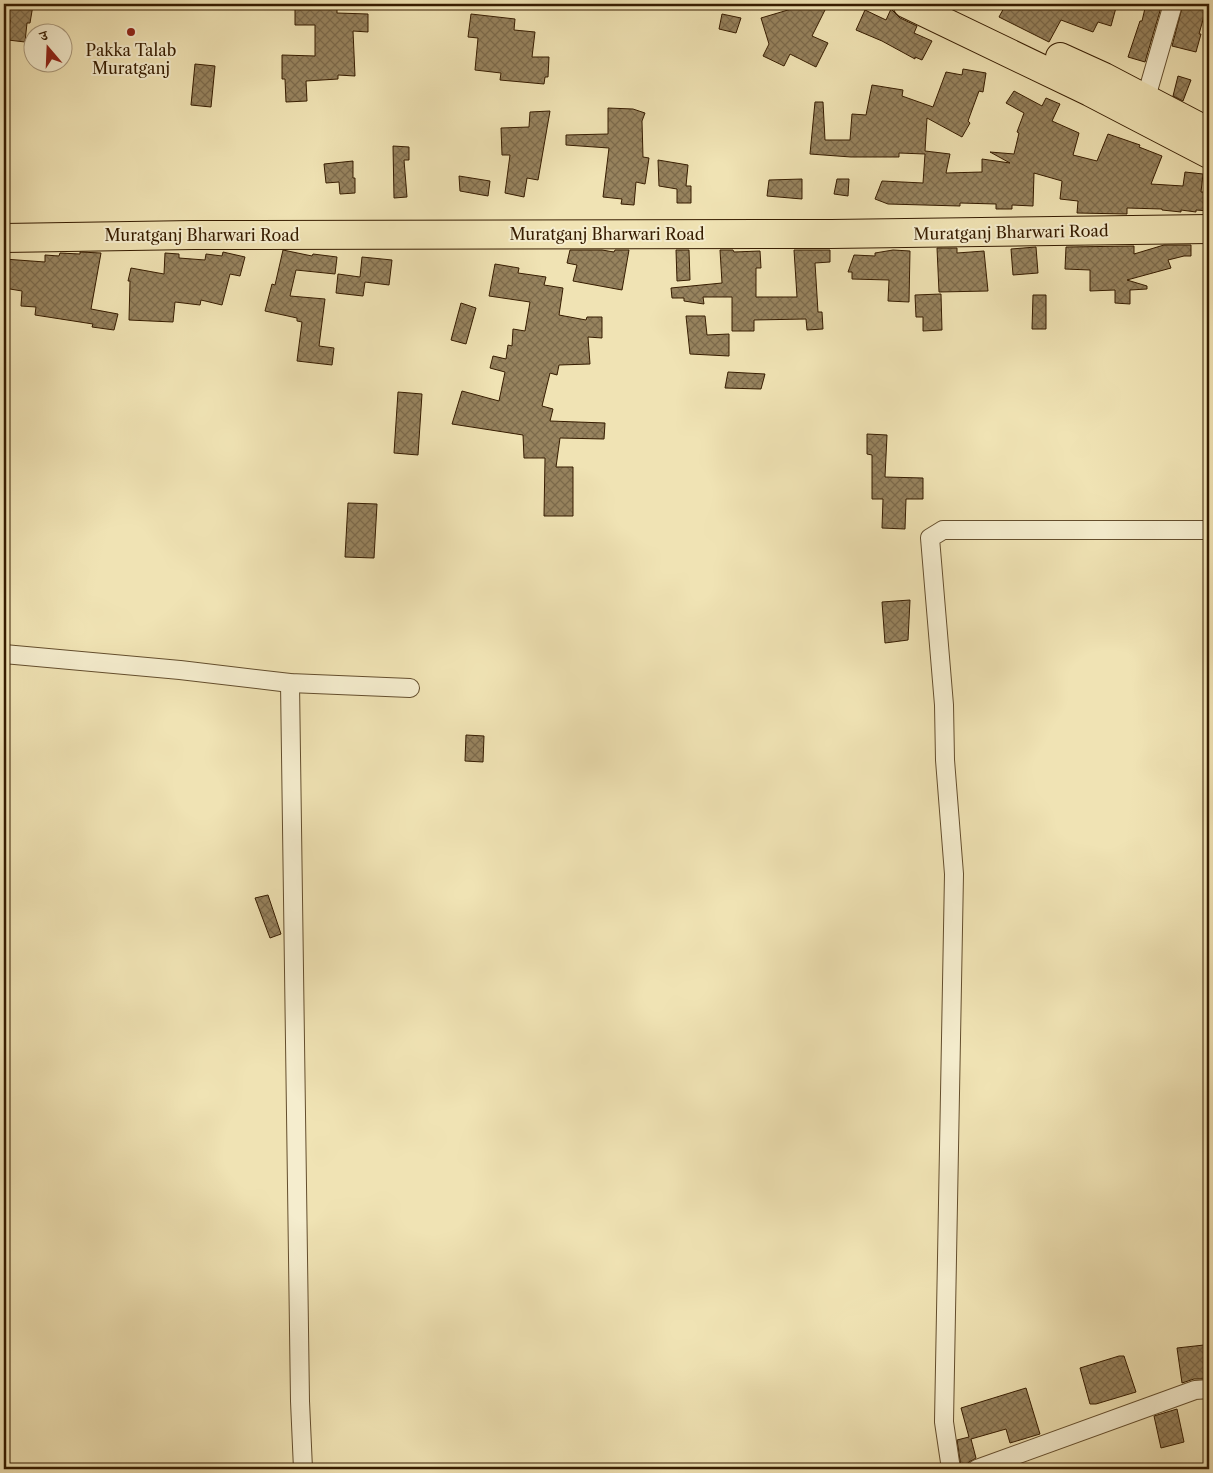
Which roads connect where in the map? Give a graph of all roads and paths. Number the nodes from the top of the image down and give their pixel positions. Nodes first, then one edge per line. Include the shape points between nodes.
1 (907, 4) edge
2 (950, 4) edge
3 (1173, 4) edge
4 (1143, 108) junction
5 (1209, 132) edge
6 (1209, 154) edge
7 (1209, 229) edge
8 (4, 238) edge
9 (1209, 530) edge
10 (4, 654) edge
11 (290, 683) junction
12 (410, 688) dead end
13 (1209, 1389) edge
14 (303, 1469) edge
15 (951, 1469) edge
16 (976, 1469) edge

1 - 4 main road via 1090,92
2 - 4 main road via 1104,77
3 - 4 street
4 - 5 main road
4 - 6 main road
7 - 8 main road, Muratganj Bharwari Road
9 - 15 street via 943,530 930,538 954,874 944,1422
10 - 11 street
11 - 12 street
11 - 14 street
13 - 16 street via 1195,1390

